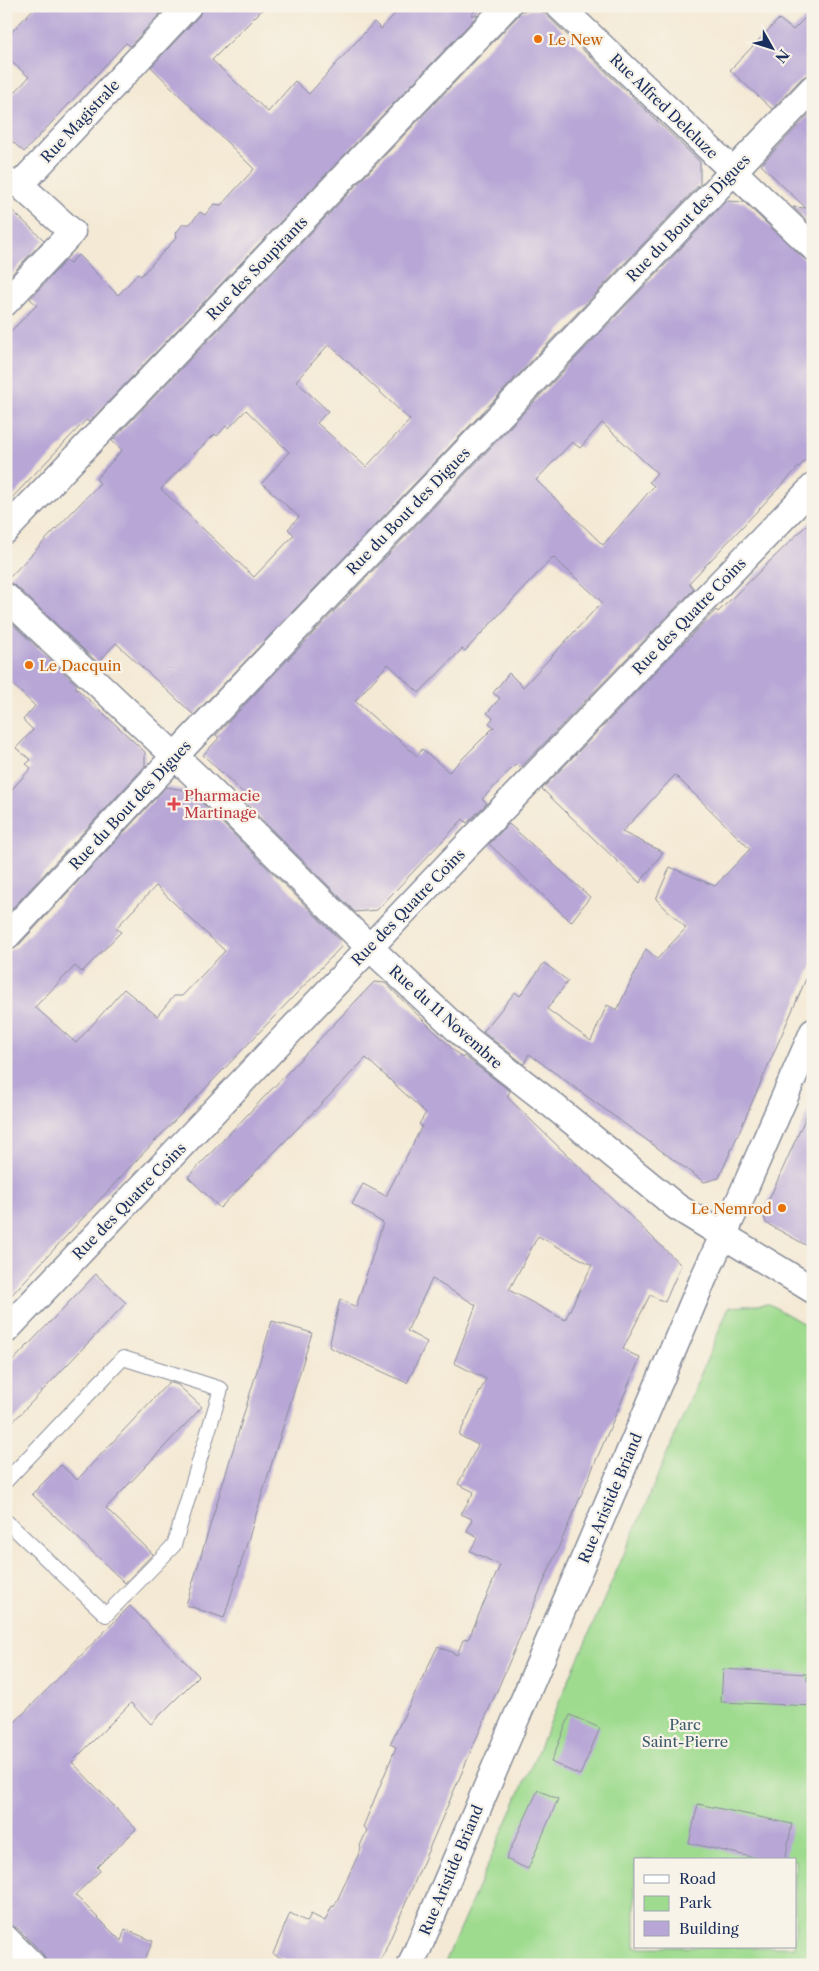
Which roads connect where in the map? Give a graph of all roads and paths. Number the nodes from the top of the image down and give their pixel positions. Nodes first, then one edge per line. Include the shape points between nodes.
1 (188, 6) edge
2 (507, 6) edge
3 (559, 6) edge
4 (813, 88) edge
5 (733, 172) junction
6 (13, 179) edge
7 (813, 247) edge
8 (6, 302) edge
9 (813, 487) edge
10 (6, 530) edge
11 (6, 596) edge
12 (176, 757) junction
13 (6, 937) edge
14 (370, 947) junction
15 (813, 1032) edge
16 (723, 1236) junction
17 (813, 1290) edge
18 (6, 1330) edge
19 (6, 1481) edge
20 (6, 1521) edge
21 (6, 1939) edge
22 (32, 1965) edge
23 (411, 1965) edge

1 - 6 street, Rue Magistrale
2 - 10 street, Rue des Soupirants
3 - 5 street, Rue Alfred Delcluze
4 - 5 street, Rue du Bout des Digues
5 - 7 street, Rue Alfred Delcluze
5 - 12 street, Rue du Bout des Digues
6 - 8 street, Rue Magistrale via 72,232
9 - 14 street, Rue des Quatre Coins
11 - 12 street, Rue du 11 Novembre
12 - 13 street, Rue du Bout des Digues
12 - 14 street, Rue du 11 Novembre
14 - 16 street, Rue du 11 Novembre via 482,1051 658,1193
14 - 18 street, Rue des Quatre Coins
15 - 16 street, Rue Aristide Briand
16 - 17 street, Rue du 11 Novembre
16 - 23 street, Rue Aristide Briand
19 - 20 lane via 123,1358 221,1390 174,1545 106,1615
21 - 22 street

